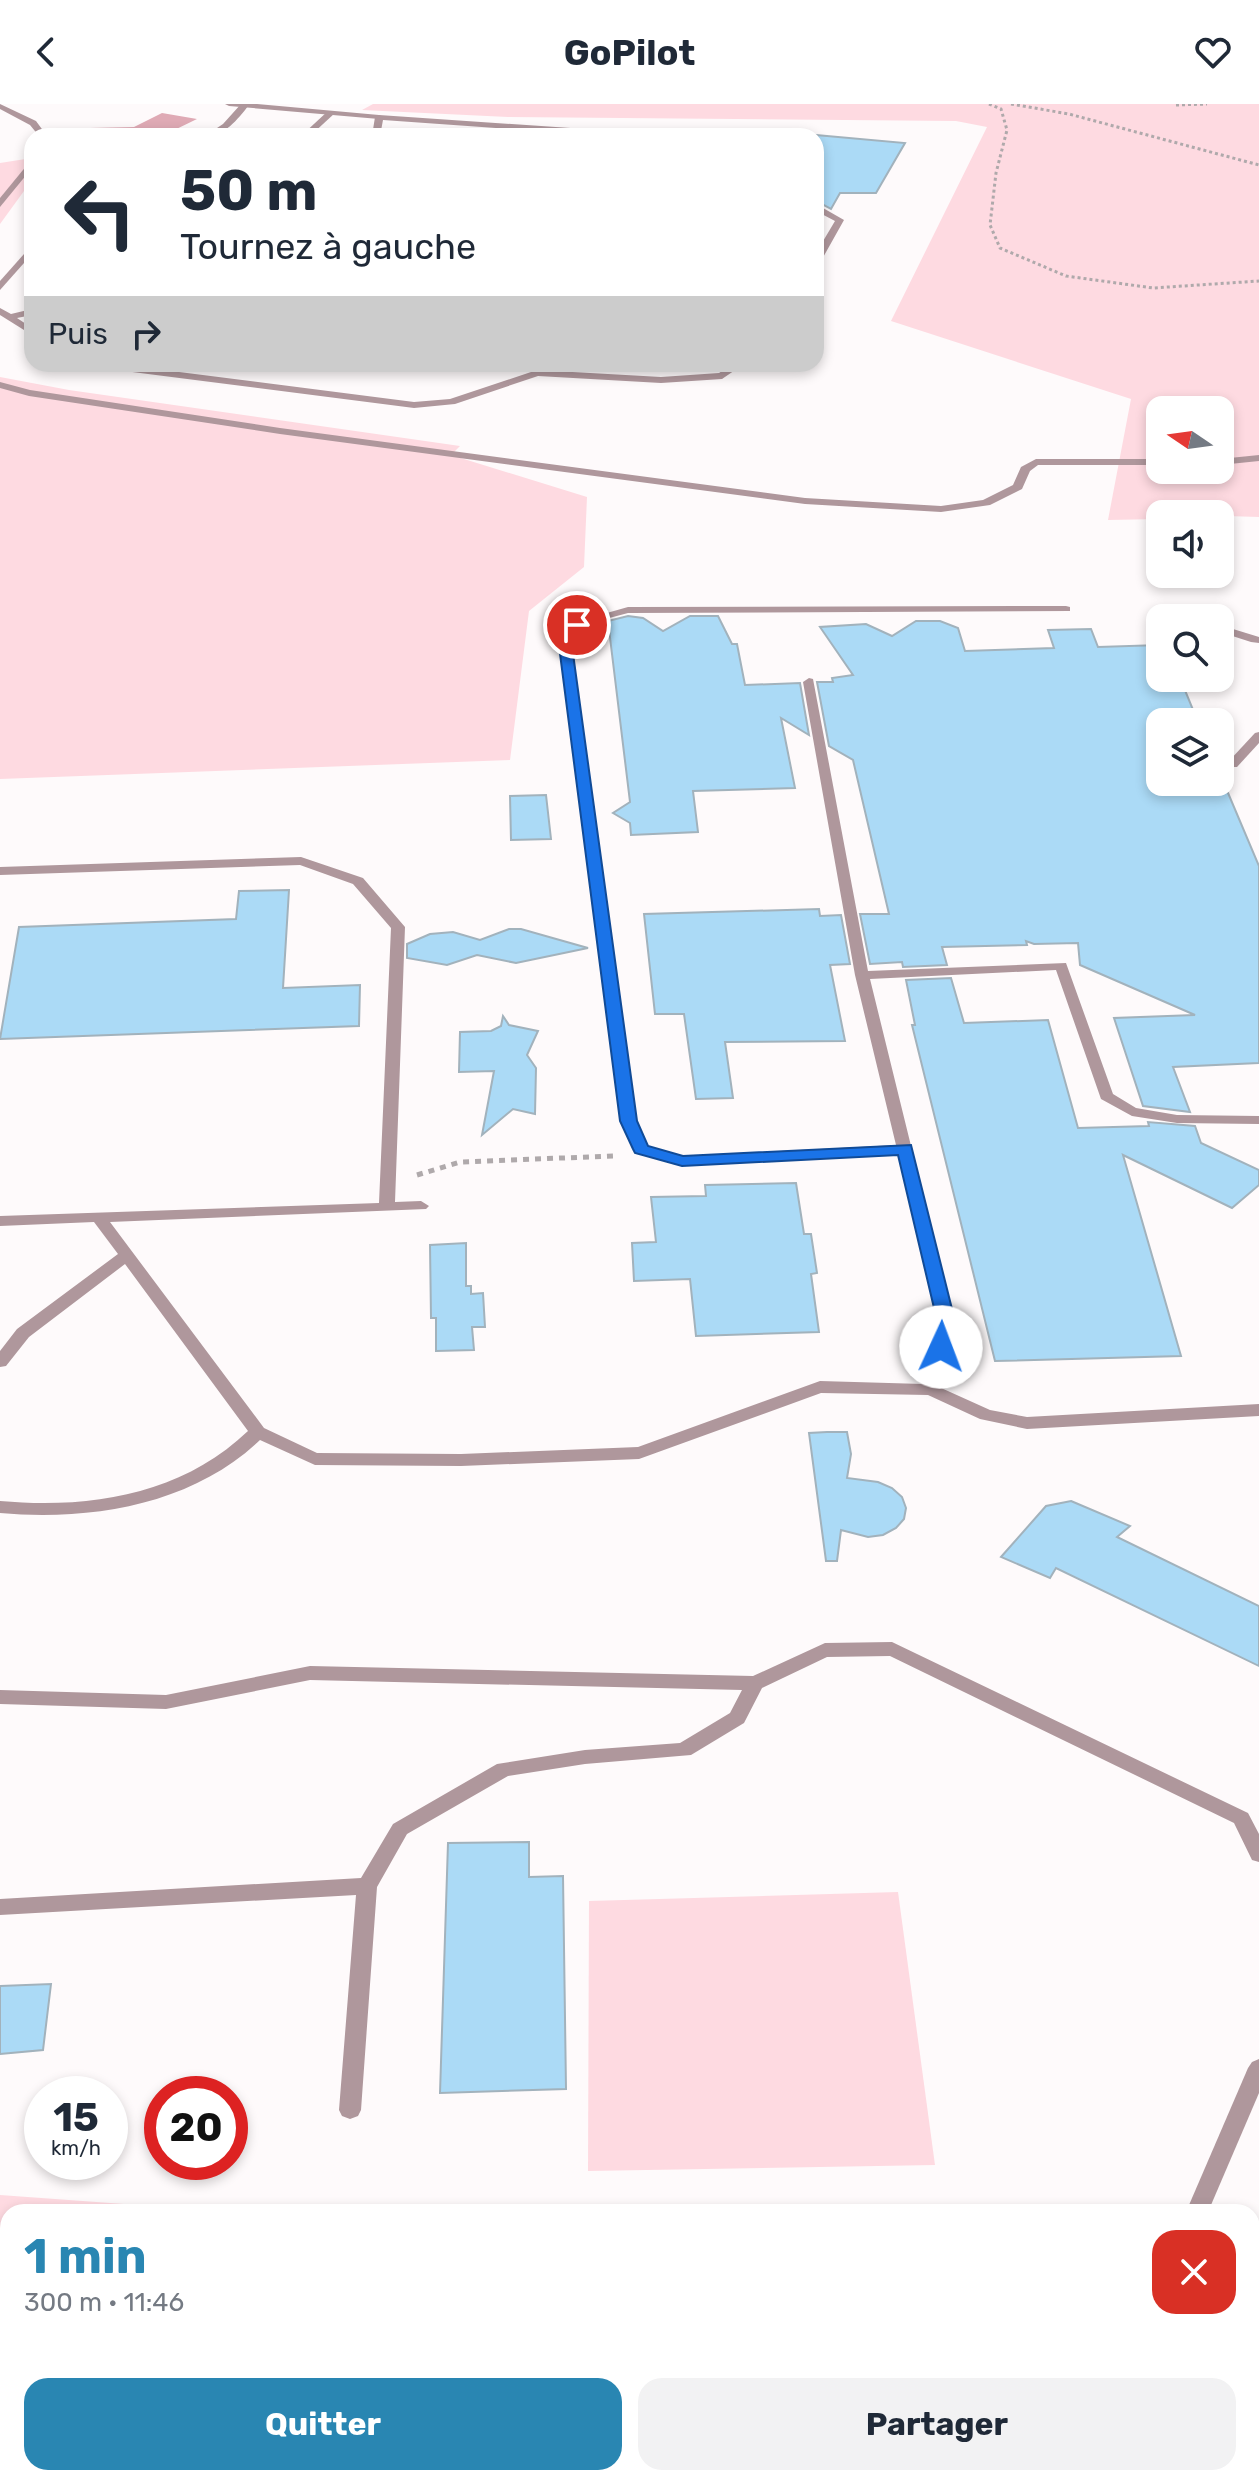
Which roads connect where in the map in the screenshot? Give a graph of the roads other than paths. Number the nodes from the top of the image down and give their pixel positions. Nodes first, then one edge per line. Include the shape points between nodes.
1 (229, 104) edge
2 (365, 104) edge
3 (245, 105) edge
4 (0, 106) edge
5 (331, 113) junction
6 (344, 114) junction
7 (379, 117) junction
8 (37, 128) edge
9 (223, 128) edge
10 (314, 128) edge
11 (377, 128) edge
12 (532, 128) edge
13 (24, 172) edge
14 (0, 204) edge
15 (824, 211) edge
16 (824, 247) edge
17 (24, 258) edge
18 (0, 287) edge
19 (24, 313) edge
20 (4, 314) edge
21 (24, 327) edge
22 (156, 372) edge
23 (728, 372) edge
24 (0, 385) edge
25 (1259, 458) edge
26 (1234, 461) edge
27 (1146, 462) edge
28 (1066, 609) dead end
29 (1234, 633) edge
30 (1258, 641) edge
31 (809, 682) dead end
32 (1259, 736) edge
33 (1234, 763) edge
34 (0, 871) edge
35 (862, 975) junction
36 (1259, 1120) edge
37 (905, 1149) junction
38 (421, 1206) dead end
39 (387, 1207) junction
40 (99, 1218) junction
41 (0, 1221) edge
42 (125, 1256) junction
43 (0, 1362) edge
44 (930, 1390) junction
45 (1259, 1410) edge
46 (258, 1432) junction
47 (0, 1507) edge
48 (755, 1683) junction
49 (0, 1697) edge
50 (1250, 1822) edge
51 (1259, 1854) edge
52 (367, 1886) junction
53 (0, 1907) edge
54 (1259, 2068) edge
55 (350, 2110) dead end
56 (1200, 2204) edge

1 - 3 street
2 - 6 street
3 - 5 street
3 - 9 street
4 - 8 street
5 - 6 street
5 - 10 street
6 - 7 street
7 - 11 street
7 - 12 street
13 - 14 street
15 - 16 street via 840,220
17 - 18 street
19 - 20 street
20 - 21 street
22 - 23 street via 414,405 451,402 537,373 661,380
24 - 27 street via 264,429 805,501 941,509 986,503 1018,487 1025,469 1036,462
25 - 26 street
28 - 37 street via 628,610 597,615 565,638 628,1121 641,1149 682,1161
29 - 30 street
31 - 35 street
32 - 33 street
34 - 39 street via 301,861 358,881 398,927
35 - 36 street via 1061,966 1106,1096 1132,1112 1177,1119
35 - 37 street
37 - 44 street via 947,1325
38 - 39 street
39 - 40 street
40 - 41 street
40 - 42 street
42 - 43 street via 23,1333
42 - 46 street
44 - 45 street via 986,1415 1027,1423
44 - 46 street via 820,1387 639,1453 315,1459
46 - 47 street via 223,1462 136,1501 46,1513
48 - 49 street via 310,1673 166,1702
48 - 50 street via 825,1650 892,1649
48 - 52 street via 737,1718 684,1750 504,1769 400,1829
50 - 51 street
52 - 53 street
52 - 55 street
54 - 56 street

